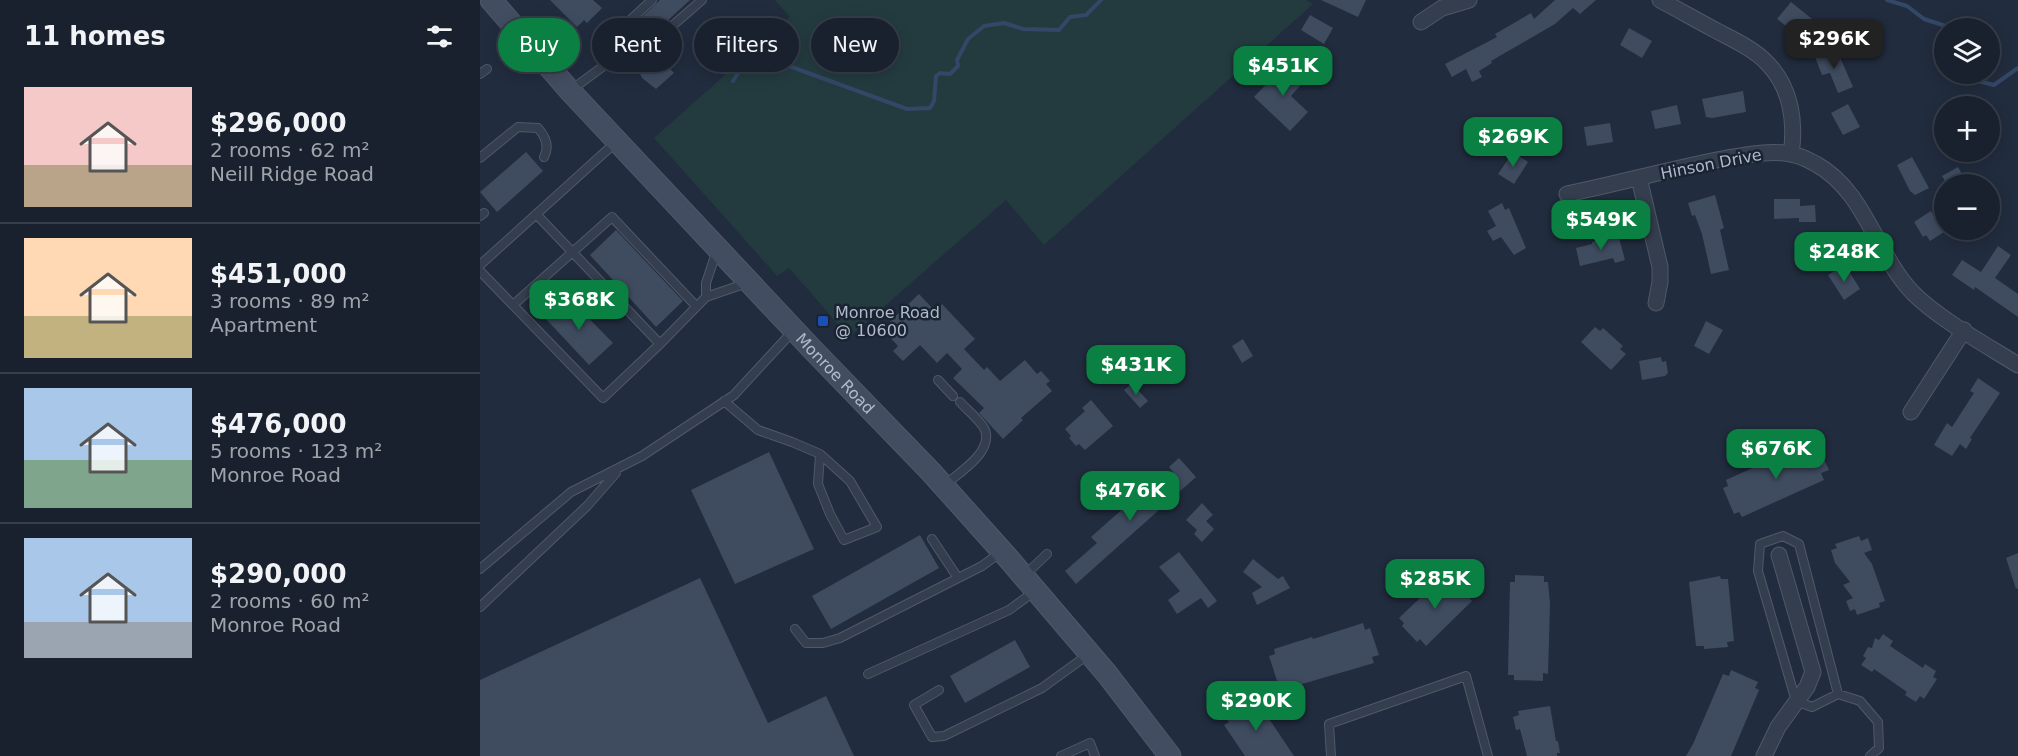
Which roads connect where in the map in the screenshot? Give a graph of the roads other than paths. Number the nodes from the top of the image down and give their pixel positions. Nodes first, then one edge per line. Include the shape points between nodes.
1 (491, 0) edge
2 (651, 0) edge
3 (702, 0) edge
4 (1469, 0) edge
5 (1660, 0) edge
6 (632, 18) edge
7 (681, 18) edge
8 (1421, 22) dead end
9 (487, 69) dead end
10 (596, 72) edge
11 (480, 75) edge
12 (570, 91) junction
13 (617, 141) junction
14 (1791, 154) junction
15 (544, 157) dead end
16 (480, 158) edge
17 (1639, 178) junction
18 (1567, 194) dead end
19 (536, 214) junction
20 (717, 248) junction
21 (572, 252) junction
22 (480, 265) edge
23 (480, 271) edge
24 (750, 282) junction
25 (706, 297) junction
26 (1656, 303) dead end
27 (513, 305) junction
28 (696, 306) junction
29 (794, 330) junction
30 (1964, 330) junction
31 (660, 344) junction
32 (2018, 365) edge
33 (938, 380) dead end
34 (953, 396) dead end
35 (723, 402) junction
36 (960, 402) dead end
37 (1911, 411) dead end
38 (820, 454) junction
39 (618, 470) junction
40 (944, 486) junction
41 (932, 539) dead end
42 (1002, 552) junction
43 (1047, 554) dead end
44 (1779, 555) dead end
45 (480, 569) edge
46 (958, 578) junction
47 (1030, 583) junction
48 (480, 607) edge
49 (795, 629) dead end
50 (1090, 653) junction
51 (868, 674) dead end
52 (939, 690) dead end
53 (1839, 694) junction
54 (1796, 701) junction
55 (1061, 756) edge
56 (1095, 756) edge
57 (1170, 756) edge
58 (1331, 756) edge
59 (1488, 756) edge
60 (1764, 756) edge
61 (1870, 756) edge

1 - 12 main road, Monroe Road
2 - 6 lane
3 - 7 lane
4 - 8 street via 1442,8
5 - 14 street via 1767,62 1788,97 1794,128
9 - 11 lane
10 - 12 lane
12 - 13 main road, Monroe Road
13 - 19 lane
13 - 20 main road, Monroe Road
14 - 17 street, Hinson Drive via 1744,155
14 - 30 street, Hinson Drive via 1830,172 1839,181 1859,206 1903,281 1928,306
15 - 16 lane via 545,136 538,128 518,127
17 - 18 street, Hinson Drive
17 - 26 street via 1660,267
19 - 21 lane
19 - 22 lane
20 - 24 main road, Monroe Road
20 - 25 lane via 706,283
21 - 27 lane
21 - 28 lane via 612,217
21 - 31 lane
23 - 27 lane
24 - 25 lane
24 - 29 main road, Monroe Road
25 - 28 lane
27 - 31 lane via 603,398
28 - 31 lane
29 - 35 lane
29 - 40 main road, Monroe Road
30 - 32 street, Hinson Drive
30 - 37 street
33 - 34 lane
35 - 38 lane via 758,430
35 - 39 lane
36 - 40 lane via 985,429 987,443
38 - 38 lane via 850,481 877,527 844,540 818,484
39 - 45 lane via 571,492
39 - 48 lane via 587,506
40 - 42 main road, Monroe Road
41 - 46 lane
42 - 46 lane
42 - 47 main road, Monroe Road
43 - 47 lane
44 - 54 street via 1813,672
46 - 49 lane via 840,639 806,643
47 - 50 main road, Monroe Road
47 - 51 lane via 1009,610
50 - 52 lane via 1042,688 944,736 932,737 914,705
50 - 57 main road, Monroe Road
53 - 54 lane via 1812,707
53 - 54 lane via 1799,544 1783,536 1760,544 1758,571
53 - 61 lane via 1860,701 1878,722 1879,748
54 - 60 street
55 - 56 lane via 1090,743
58 - 59 lane via 1329,724 1466,676

